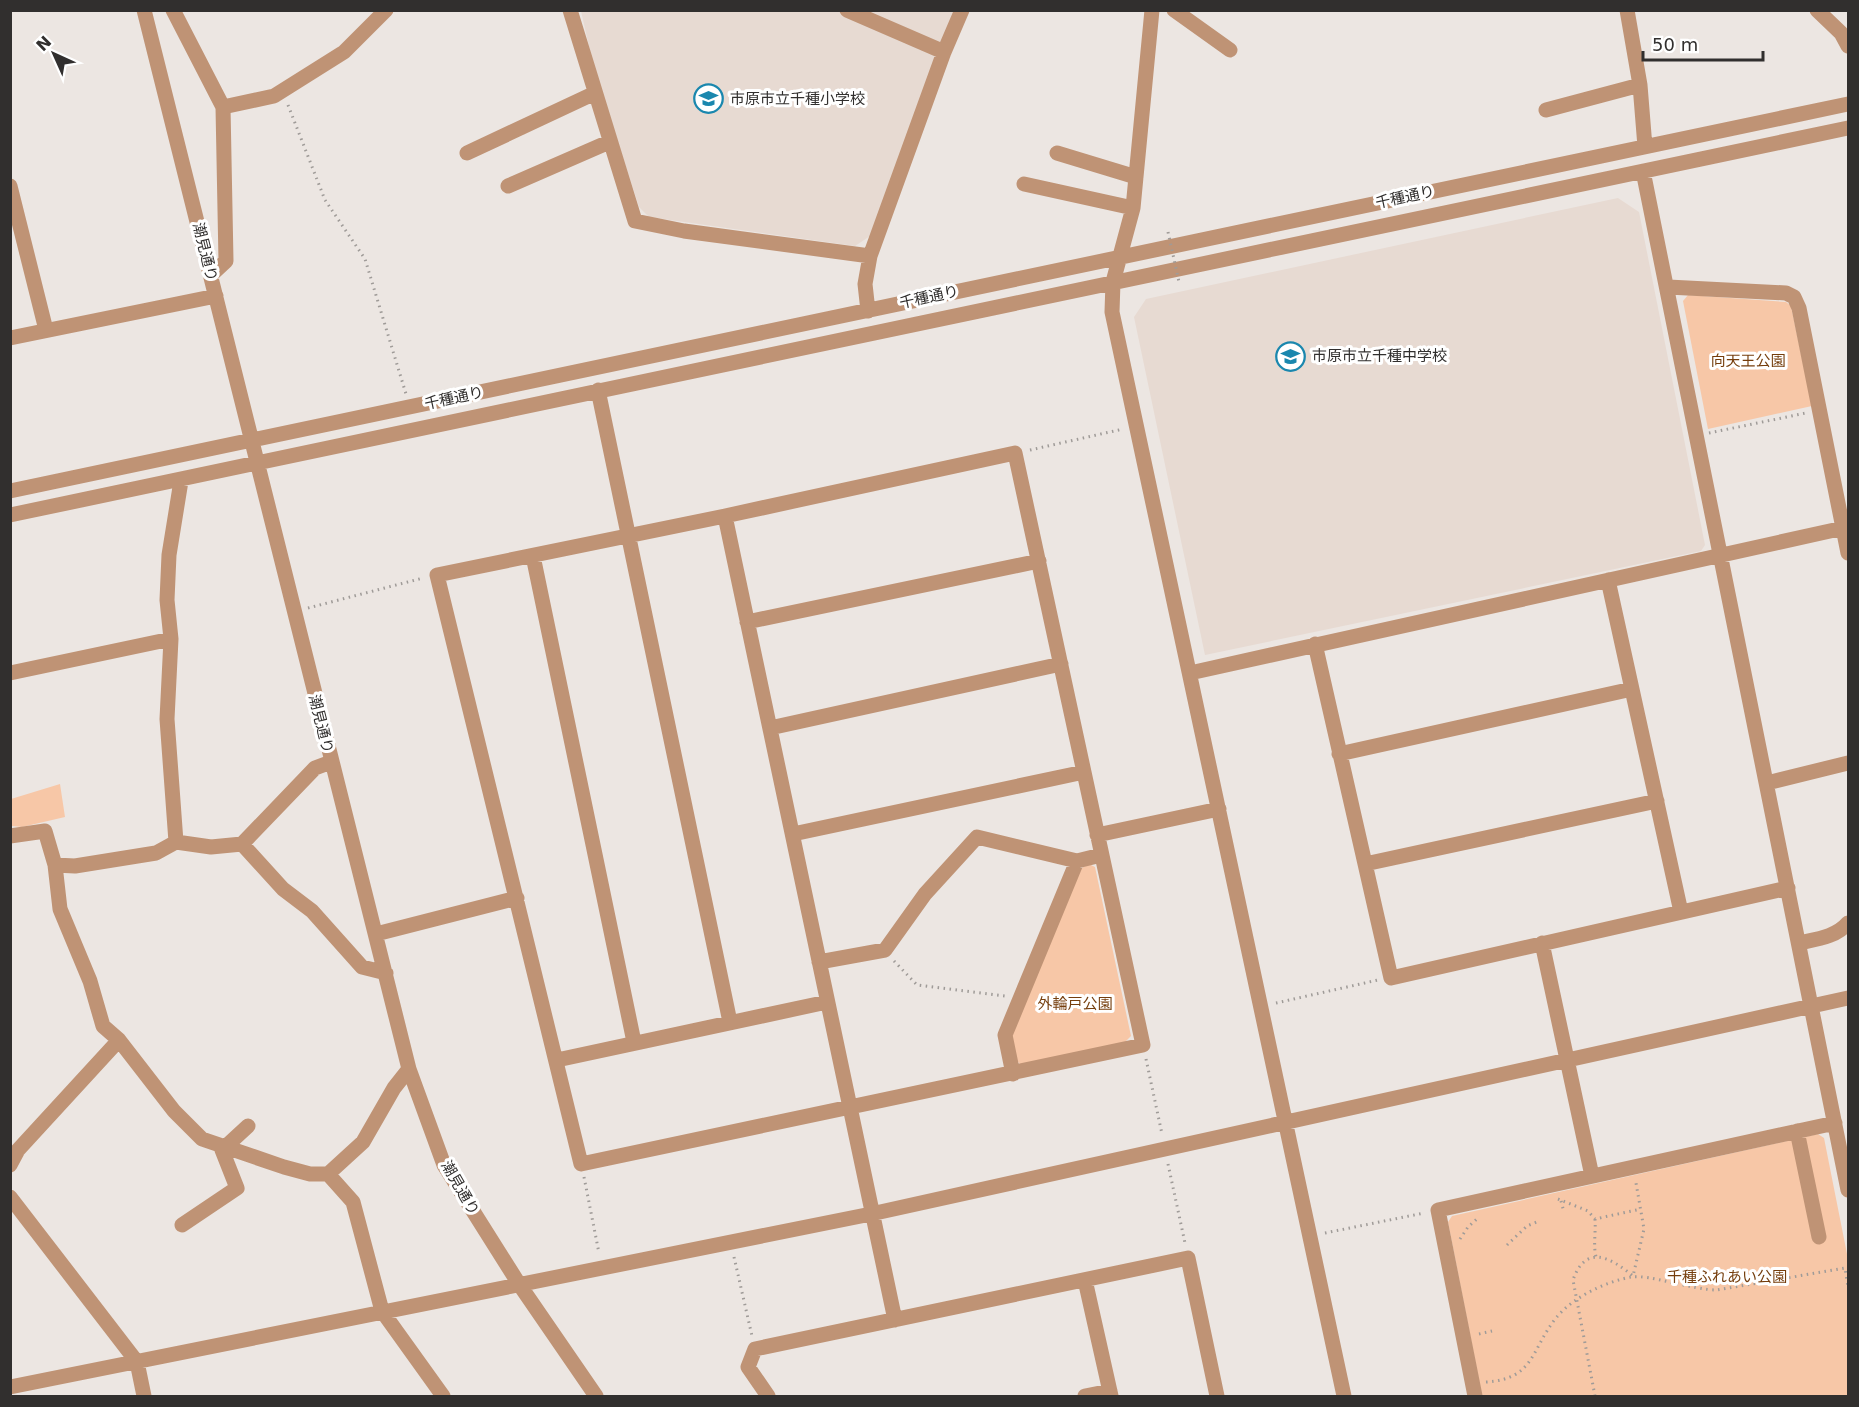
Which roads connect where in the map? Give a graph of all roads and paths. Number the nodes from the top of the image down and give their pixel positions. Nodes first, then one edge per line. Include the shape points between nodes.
1 (144, 10) edge
2 (173, 10) edge
3 (386, 10) edge
4 (570, 10) edge
5 (847, 10) edge
6 (963, 10) edge
7 (1152, 10) edge
8 (1174, 10) edge
9 (1627, 10) edge
10 (1817, 10) edge
11 (1848, 46) edge
12 (1230, 50) dead end
13 (944, 52) junction
14 (1640, 85) junction
15 (282, 90) junction
16 (595, 93) junction
17 (1848, 104) edge
18 (223, 107) junction
19 (1546, 110) dead end
20 (1848, 128) edge
21 (609, 142) junction
22 (1645, 147) junction
23 (466, 153) dead end
24 (1057, 153) dead end
25 (1642, 171) junction
26 (1136, 177) junction
27 (1024, 184) dead end
28 (10, 186) edge
29 (508, 186) dead end
30 (1133, 208) junction
31 (14, 216) edge
32 (1168, 232) dead end
33 (1122, 255) junction
34 (870, 256) junction
35 (211, 275) junction
36 (1113, 282) junction
37 (1179, 282) dead end
38 (1668, 287) junction
39 (216, 296) junction
40 (868, 311) junction
41 (46, 330) junction
42 (10, 338) edge
43 (598, 390) junction
44 (410, 408) junction
45 (1819, 410) junction
46 (1137, 426) junction
47 (1697, 436) junction
48 (252, 441) junction
49 (1015, 453) junction
50 (256, 463) junction
51 (181, 481) junction
52 (10, 491) edge
53 (10, 515) edge
54 (725, 516) junction
55 (1846, 527) edge
56 (629, 536) junction
57 (1848, 552) edge
58 (1721, 555) junction
59 (533, 556) junction
60 (1039, 561) junction
61 (437, 575) junction
62 (1608, 580) junction
63 (293, 611) junction
64 (747, 622) junction
65 (171, 639) junction
66 (1315, 645) junction
67 (1061, 664) junction
68 (10, 673) edge
69 (1190, 673) junction
70 (1632, 689) junction
71 (770, 728) junction
72 (1340, 754) junction
73 (331, 762) junction
74 (1848, 763) edge
75 (1084, 772) junction
76 (1767, 783) junction
77 (1657, 801) junction
78 (1219, 809) junction
79 (793, 834) junction
80 (1097, 835) junction
81 (11, 837) edge
82 (176, 843) junction
83 (242, 843) junction
84 (1101, 855) junction
85 (1077, 861) junction
86 (1365, 864) junction
87 (55, 865) junction
88 (1788, 888) junction
89 (517, 898) junction
90 (1681, 912) junction
91 (1848, 923) edge
92 (376, 934) junction
93 (1542, 943) junction
94 (1799, 943) junction
95 (885, 950) junction
96 (819, 962) junction
97 (386, 973) junction
98 (1391, 978) junction
99 (1019, 998) junction
100 (1848, 998) edge
101 (827, 1002) junction
102 (1812, 1005) junction
103 (1262, 1006) junction
104 (730, 1022) junction
105 (119, 1040) junction
106 (634, 1042) junction
107 (1567, 1059) junction
108 (557, 1060) junction
109 (409, 1069) junction
110 (1013, 1074) junction
111 (849, 1108) junction
112 (1287, 1121) junction
113 (1835, 1123) junction
114 (248, 1126) dead end
115 (1797, 1131) junction
116 (14, 1146) edge
117 (225, 1146) junction
118 (581, 1164) junction
119 (10, 1165) edge
120 (328, 1174) junction
121 (1592, 1176) junction
122 (1645, 1179) dead end
123 (1848, 1190) edge
124 (1567, 1196) dead end
125 (10, 1197) edge
126 (1561, 1201) junction
127 (1641, 1209) junction
128 (1438, 1210) junction
129 (1564, 1212) dead end
130 (872, 1214) junction
131 (1481, 1216) dead end
132 (1595, 1220) junction
133 (1539, 1221) dead end
134 (182, 1225) dead end
135 (1312, 1236) junction
136 (1819, 1237) dead end
137 (730, 1243) junction
138 (1460, 1245) dead end
139 (1507, 1245) dead end
140 (1596, 1257) junction
141 (602, 1268) junction
142 (1633, 1276) junction
143 (1085, 1280) junction
144 (519, 1284) junction
145 (1848, 1287) edge
146 (1575, 1301) junction
147 (382, 1311) junction
148 (895, 1320) junction
149 (1478, 1328) dead end
150 (1492, 1331) dead end
151 (1479, 1334) junction
152 (1480, 1342) dead end
153 (755, 1349) junction
154 (137, 1362) junction
155 (10, 1388) edge
156 (1110, 1394) edge
157 (1480, 1394) edge
158 (144, 1396) edge
159 (443, 1396) edge
160 (596, 1396) edge
161 (768, 1396) edge
162 (1084, 1396) edge
163 (1217, 1396) edge
164 (1344, 1396) edge
165 (1595, 1396) edge

1 - 35 street, 潮見通り
2 - 18 street
3 - 15 street via 344,52
4 - 16 street
5 - 13 street
6 - 13 street
7 - 26 street
8 - 12 street
9 - 14 street
10 - 11 street via 1841,33
13 - 34 street
14 - 19 street
14 - 22 street
15 - 18 street via 274,96
15 - 44 path via 325,200 365,259
16 - 21 street
16 - 23 street
17 - 22 street, 千種通り
18 - 35 street via 226,261
20 - 25 street, 千種通り
21 - 29 street
21 - 34 street via 635,221
22 - 33 street, 千種通り
24 - 26 street
25 - 36 street, 千種通り
25 - 38 street
26 - 30 street
27 - 30 street
28 - 31 street
30 - 33 street
31 - 41 street
32 - 37 path, bridge
33 - 36 street
33 - 40 street, 千種通り
34 - 40 street via 865,284
35 - 39 street, 潮見通り
36 - 43 street, 千種通り
36 - 46 street via 1112,312
38 - 45 street via 1786,293 1794,297
38 - 47 street
39 - 41 street
39 - 48 street, 潮見通り
40 - 44 street, 千種通り
41 - 42 street
43 - 50 street, 千種通り
43 - 56 street
44 - 48 street, 千種通り
45 - 47 path
45 - 55 street
46 - 49 path
46 - 69 street
47 - 58 street
48 - 50 street, 潮見通り
48 - 52 street, 千種通り
49 - 54 street
49 - 60 street
50 - 51 street, 千種通り
50 - 63 street, 潮見通り
51 - 53 street, 千種通り
51 - 65 street via 169,555 167,600
54 - 56 street
54 - 64 street
55 - 57 street
55 - 58 street
56 - 59 street
56 - 104 street
58 - 62 street
58 - 76 street
59 - 61 street
59 - 106 street
60 - 64 street
60 - 67 street
61 - 63 path
61 - 89 street
62 - 66 street
62 - 70 street
63 - 73 street, 潮見通り
64 - 71 street
65 - 68 street
65 - 82 street via 168,719
66 - 69 street
66 - 72 street
67 - 71 street
67 - 75 street
69 - 78 street
70 - 72 street
70 - 77 street
71 - 79 street
72 - 86 street
73 - 83 street via 315,768
73 - 92 street, 潮見通り
74 - 76 street
75 - 79 street
75 - 80 street
76 - 88 street
77 - 86 street
77 - 90 street
78 - 80 street
78 - 103 street
79 - 96 street
80 - 84 street
81 - 87 street via 45,831
82 - 83 street via 210,847
82 - 87 street via 156,853 75,866
83 - 97 street via 283,889 312,911 362,967
84 - 85 street
84 - 110 street via 1143,1045
85 - 95 street via 977,837 925,894
85 - 99 street
86 - 98 street
87 - 105 street via 60,909 90,981 103,1026
88 - 90 street
88 - 94 street
89 - 92 street
89 - 108 street
90 - 93 street
91 - 94 street via 1831,936
92 - 97 street, 潮見通り
93 - 98 street
93 - 107 street
94 - 102 street
95 - 96 street
95 - 99 path via 916,985
96 - 101 street
97 - 109 street, 潮見通り
98 - 103 path
99 - 110 street via 1005,1035
100 - 102 street
101 - 104 street
101 - 111 street
102 - 107 street
102 - 113 street
103 - 112 street
104 - 106 street
105 - 116 street
105 - 117 street via 174,1111 202,1138
106 - 108 street
107 - 112 street
107 - 121 street
108 - 118 street
109 - 120 street via 363,1142
109 - 144 street, 潮見通り via 444,1165
110 - 111 street
111 - 118 street
111 - 130 street
112 - 130 street
112 - 135 street
113 - 115 street
113 - 123 street
114 - 117 street
115 - 121 street
115 - 136 street
116 - 119 street
117 - 120 street via 310,1174
117 - 134 street via 222,1150 237,1188
118 - 141 path
120 - 147 street via 353,1202
121 - 128 street
122 - 127 path via 1635,1181
124 - 126 path via 1555,1199
125 - 154 street
126 - 129 path
126 - 132 path via 1588,1211
127 - 132 path
127 - 142 path via 1644,1229
128 - 135 path
128 - 157 street
130 - 137 street
130 - 148 street
131 - 138 path via 1464,1232
132 - 140 path
133 - 139 path via 1527,1226
135 - 164 street
137 - 141 street
137 - 153 path
140 - 142 path via 1609,1258
140 - 146 path via 1576,1272
141 - 144 street
142 - 145 path via 1717,1290 1845,1268
142 - 146 path
143 - 148 street
143 - 156 street
143 - 163 street via 1188,1258
144 - 147 street
144 - 160 street, 潮見通り
146 - 157 path via 1556,1317 1527,1366 1515,1376 1484,1379
146 - 165 path
147 - 154 street
147 - 159 street
148 - 153 street
149 - 151 path
150 - 151 path
151 - 152 path
153 - 161 street via 748,1367
154 - 155 street
154 - 158 street
156 - 162 street

